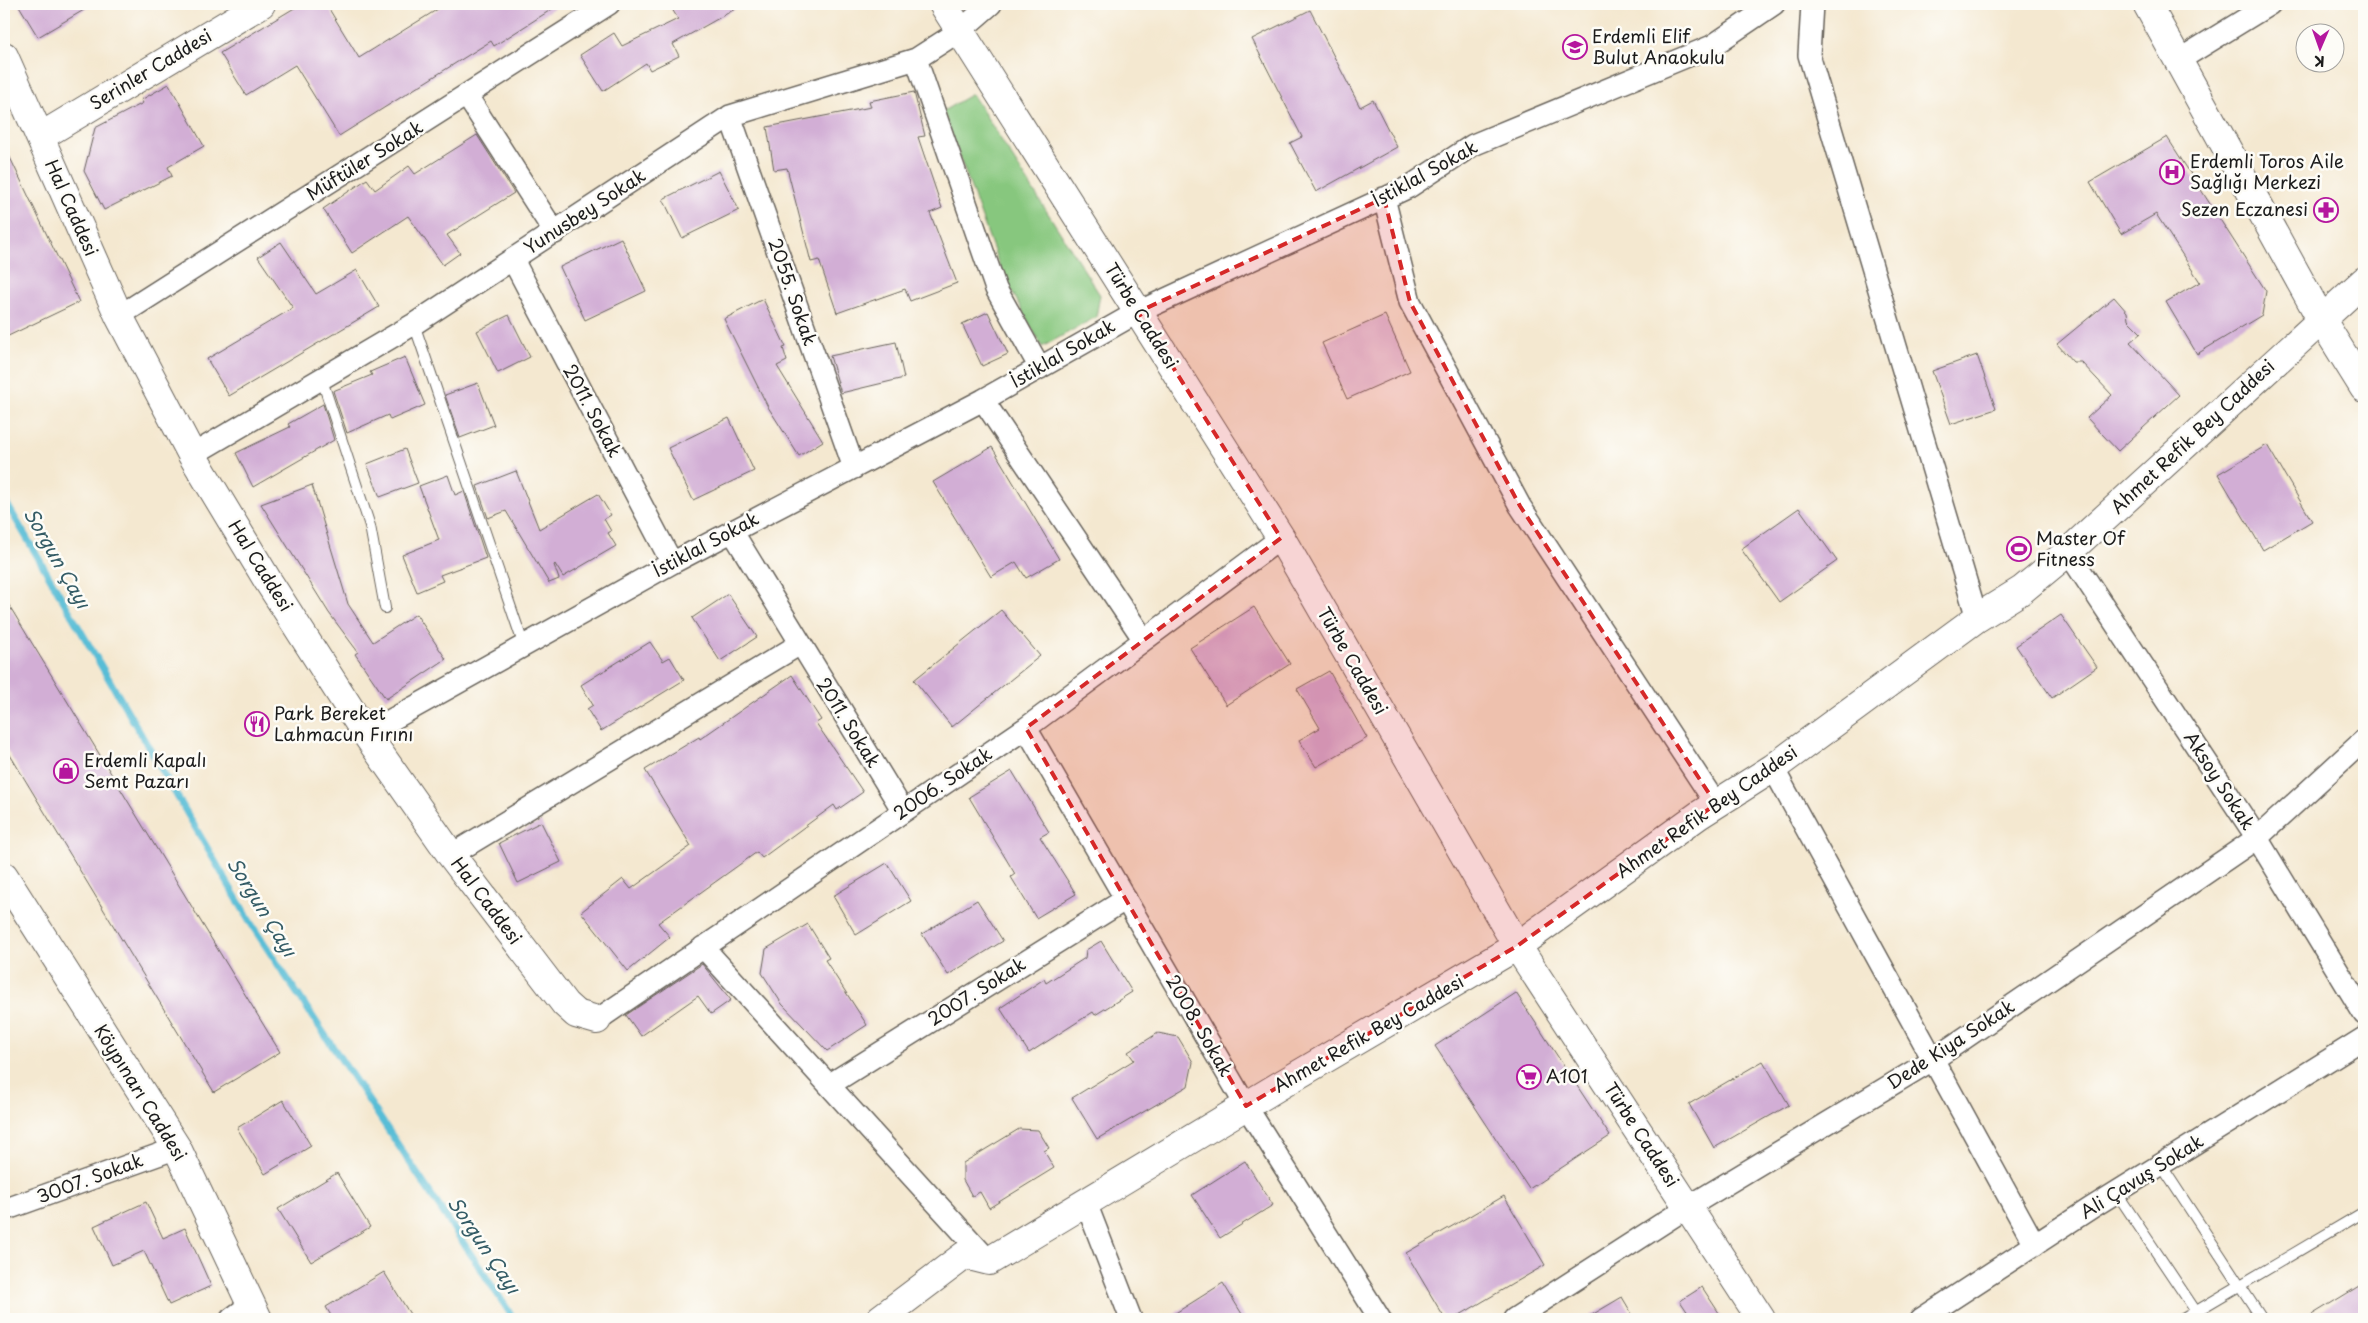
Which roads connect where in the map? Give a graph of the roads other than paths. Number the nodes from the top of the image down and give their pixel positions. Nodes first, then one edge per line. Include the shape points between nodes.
1 (261, 4) edge
2 (609, 4) edge
3 (943, 4) edge
4 (991, 4) edge
5 (1774, 4) edge
6 (1812, 4) edge
7 (2147, 4) edge
8 (2270, 4) edge
9 (961, 30) junction
10 (4, 56) edge
11 (916, 59) junction
12 (2179, 60) junction
13 (467, 96) junction
14 (730, 116) junction
15 (40, 136) junction
16 (1384, 198) junction
17 (555, 232) junction
18 (513, 260) junction
19 (2364, 281) edge
20 (1138, 312) junction
21 (119, 316) junction
22 (2321, 319) junction
23 (414, 324) junction
24 (1040, 368) junction
25 (322, 380) junction
26 (2364, 388) edge
27 (983, 400) junction
28 (192, 454) junction
29 (854, 468) junction
30 (732, 531) junction
31 (1281, 538) junction
32 (2068, 552) junction
33 (672, 562) junction
34 (385, 608) dead end
35 (1976, 618) junction
36 (1144, 640) junction
37 (800, 644) junction
38 (524, 646) junction
39 (1026, 728) junction
40 (366, 734) junction
41 (2364, 740) edge
42 (1773, 768) junction
43 (1716, 804) junction
44 (903, 811) junction
45 (2257, 838) junction
46 (452, 855) junction
47 (4, 876) edge
48 (1126, 899) junction
49 (1518, 946) junction
50 (703, 947) junction
51 (2364, 1014) edge
52 (597, 1020) joint
53 (2364, 1038) edge
54 (1934, 1059) junction
55 (829, 1085) junction
56 (1246, 1106) junction
57 (177, 1148) junction
58 (2161, 1165) junction
59 (2116, 1192) junction
60 (1086, 1203) junction
61 (1688, 1206) junction
62 (4, 1210) edge
63 (2364, 1212) edge
64 (2035, 1245) junction
65 (989, 1261) junction
66 (2240, 1286) junction
67 (246, 1315) edge
68 (2198, 1315) edge
69 (880, 1319) edge
70 (1131, 1319) edge
71 (1380, 1319) edge
72 (1514, 1319) edge
73 (1761, 1319) edge
74 (1921, 1319) edge
75 (2183, 1319) edge
76 (2262, 1319) edge

1 - 15 street, Serinler Caddesi
2 - 13 street, Müftüler Sokak
3 - 9 street, Türbe Caddesi
4 - 9 street, Yunusbey Sokak
5 - 16 street, İstiklal Sokak via 1712,46 1473,146 1409,187
6 - 35 street via 1809,54
7 - 12 street
8 - 12 street
9 - 11 street, Yunusbey Sokak
9 - 20 street, Türbe Caddesi
10 - 15 street, Hal Caddesi
11 - 14 street, Yunusbey Sokak
11 - 24 street via 996,289
12 - 22 street
13 - 17 street
13 - 21 street, Müftüler Sokak
14 - 17 street, Yunusbey Sokak
14 - 29 street, 2055. Sokak
15 - 21 street, Hal Caddesi
16 - 20 street, İstiklal Sokak
16 - 43 street via 1410,302 1520,506
17 - 18 street, Yunusbey Sokak
18 - 23 street, Yunusbey Sokak
18 - 33 street, 2011. Sokak
19 - 22 street, Ahmet Refik Bey Caddesi
20 - 24 street, İstiklal Sokak
20 - 31 street, Türbe Caddesi
21 - 28 street, Hal Caddesi
22 - 26 street
22 - 32 street, Ahmet Refik Bey Caddesi
23 - 25 street, Yunusbey Sokak
23 - 38 lane
24 - 27 street, İstiklal Sokak
25 - 28 street, Yunusbey Sokak
25 - 34 lane via 370,526
27 - 29 street, İstiklal Sokak
27 - 36 street
28 - 40 street, Hal Caddesi
29 - 30 street, İstiklal Sokak
30 - 33 street, İstiklal Sokak
30 - 37 street, 2011. Sokak
31 - 36 street, 2006. Sokak
31 - 49 street, Türbe Caddesi
32 - 35 street, Ahmet Refik Bey Caddesi via 2022,590
32 - 45 street, Aksoy Sokak
33 - 38 street, İstiklal Sokak
35 - 42 street, Ahmet Refik Bey Caddesi
36 - 39 street, 2006. Sokak
37 - 44 street, 2011. Sokak
37 - 46 street
38 - 40 street, İstiklal Sokak
39 - 44 street, 2006. Sokak
39 - 48 street, 2008. Sokak
40 - 46 street, Hal Caddesi
41 - 45 street, Dede Kiya Sokak
42 - 43 street, Ahmet Refik Bey Caddesi
42 - 54 street
43 - 49 street, Ahmet Refik Bey Caddesi
44 - 50 street, 2006. Sokak
45 - 51 street, Aksoy Sokak
45 - 54 street, Dede Kiya Sokak
46 - 52 street, Hal Caddesi via 565,1004 576,1014
47 - 57 street, Köypınarı Caddesi
48 - 55 street, 2007. Sokak
48 - 56 street, 2008. Sokak
49 - 56 street, Ahmet Refik Bey Caddesi
49 - 61 street, Türbe Caddesi
50 - 52 street, 2006. Sokak
50 - 55 street
53 - 58 street, Ali Çavuş Sokak
54 - 61 street, Dede Kiya Sokak
54 - 64 street
55 - 65 street
56 - 60 street, Ahmet Refik Bey Caddesi
56 - 71 street, 2008. Sokak
57 - 62 street, 3007. Sokak
57 - 67 street, Köypınarı Caddesi
58 - 59 street, Ali Çavuş Sokak
58 - 66 lane
59 - 64 street, Ali Çavuş Sokak
59 - 68 lane
60 - 65 street, Ahmet Refik Bey Caddesi
60 - 70 street
61 - 72 street, Dede Kiya Sokak
61 - 73 street, Türbe Caddesi
63 - 66 lane
64 - 74 street, Ali Çavuş Sokak
65 - 69 street via 965,1255
66 - 68 lane
66 - 76 lane
68 - 75 lane

